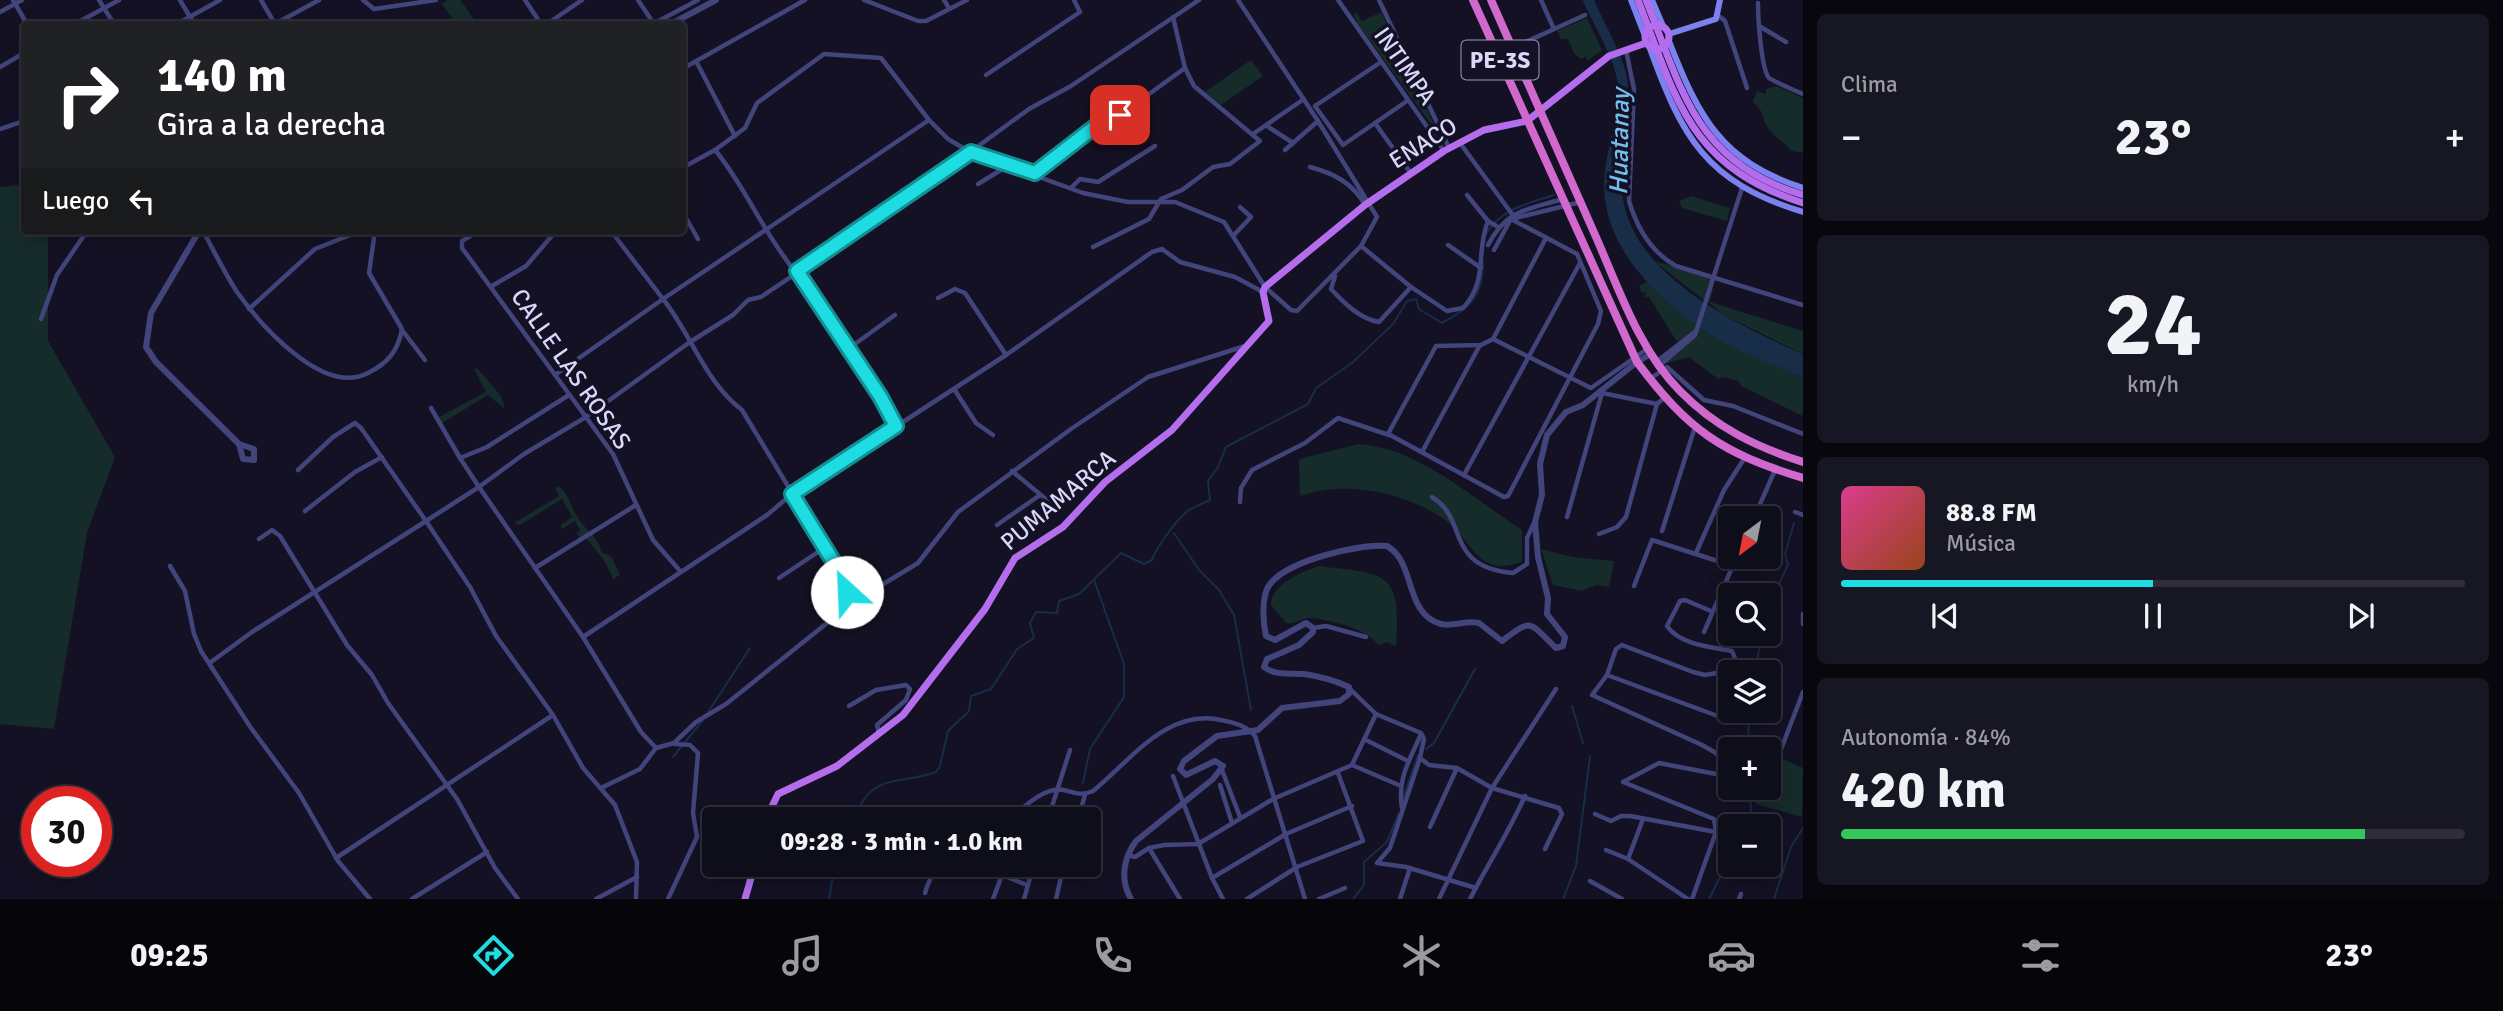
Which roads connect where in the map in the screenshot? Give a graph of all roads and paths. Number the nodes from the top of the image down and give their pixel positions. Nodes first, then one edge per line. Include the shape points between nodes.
1 (22, 0) edge
2 (99, 0) edge
3 (118, 0) edge
4 (180, 0) edge
5 (220, 0) edge
6 (261, 0) edge
7 (319, 0) edge
8 (363, 0) edge
9 (436, 0) edge
10 (525, 0) edge
11 (582, 0) edge
12 (638, 0) edge
13 (680, 0) edge
14 (698, 0) edge
15 (716, 0) edge
16 (805, 0) edge
17 (863, 0) edge
18 (944, 0) edge
19 (967, 0) edge
20 (1074, 0) edge
21 (1199, 0) edge
22 (1238, 0) edge
23 (1338, 0) edge
24 (1379, 0) edge
25 (1473, 0) edge
26 (1491, 0) edge
27 (1541, 0) edge
28 (1631, 0) edge
29 (1638, 0) edge
30 (1646, 0) edge
31 (1653, 0) edge
32 (1720, 0) edge
33 (14, 2) edge
34 (1758, 3) dead end
35 (686, 7) junction
36 (104, 8) junction
37 (949, 8) junction
38 (0, 12) edge
39 (1586, 15) dead end
40 (1719, 16) junction
41 (190, 17) junction
42 (1173, 17) junction
43 (25, 21) edge
44 (80, 21) edge
45 (112, 21) edge
46 (183, 21) edge
47 (192, 21) edge
48 (273, 21) edge
49 (280, 21) edge
50 (539, 21) edge
51 (551, 21) edge
52 (652, 21) edge
53 (660, 21) edge
54 (677, 21) edge
55 (1759, 26) junction
56 (1554, 29) junction
57 (1651, 34) junction
58 (1786, 42) dead end
59 (1665, 43) junction
60 (1513, 48) junction
61 (1625, 50) junction
62 (21, 55) edge
63 (1497, 55) junction
64 (696, 61) junction
65 (1381, 62) junction
66 (0, 67) edge
67 (686, 67) edge
68 (1185, 68) junction
69 (986, 75) dead end
70 (1747, 89) dead end
71 (1803, 95) edge
72 (1304, 99) junction
73 (1408, 101) junction
74 (1313, 107) junction
75 (1541, 111) junction
76 (929, 120) junction
77 (1318, 121) junction
78 (1527, 121) junction
79 (21, 122) edge
80 (1375, 123) junction
81 (1267, 126) junction
82 (0, 129) edge
83 (1252, 134) junction
84 (735, 136) junction
85 (1459, 142) junction
86 (1293, 143) junction
87 (1155, 146) dead end
88 (1446, 149) junction
89 (715, 150) junction
90 (1285, 150) dead end
91 (971, 152) junction
92 (1010, 164) junction
93 (686, 166) edge
94 (1310, 167) dead end
95 (1410, 172) junction
96 (1035, 173) junction
97 (978, 184) dead end
98 (1070, 188) junction
99 (1742, 188) junction
100 (1803, 188) edge
101 (1467, 195) dead end
102 (1803, 195) edge
103 (1581, 202) junction
104 (1158, 203) junction
105 (1564, 203) junction
106 (1803, 203) edge
107 (1366, 204) junction
108 (1240, 207) dead end
109 (1803, 212) edge
110 (1512, 215) junction
111 (686, 218) edge
112 (1488, 221) junction
113 (1497, 226) junction
114 (766, 228) junction
115 (84, 235) edge
116 (199, 235) edge
117 (203, 235) edge
118 (349, 235) edge
119 (374, 235) edge
120 (472, 235) edge
121 (552, 235) edge
122 (614, 235) edge
123 (1234, 235) junction
124 (1546, 238) junction
125 (698, 239) dead end
126 (1448, 245) dead end
127 (1488, 245) dead end
128 (1361, 246) junction
129 (1094, 247) dead end
130 (1494, 250) dead end
131 (1580, 262) junction
132 (1482, 269) junction
133 (797, 271) junction
134 (1337, 272) junction
135 (1715, 278) junction
136 (492, 286) junction
137 (1411, 287) junction
138 (1264, 290) junction
139 (938, 298) dead end
140 (663, 299) junction
141 (1803, 305) edge
142 (249, 309) junction
143 (895, 315) dead end
144 (41, 319) dead end
145 (402, 329) junction
146 (1493, 339) junction
147 (690, 342) junction
148 (1480, 345) junction
149 (1245, 346) junction
150 (848, 349) junction
151 (1006, 355) junction
152 (1529, 356) junction
153 (1635, 359) junction
154 (425, 360) dead end
155 (1655, 360) junction
156 (555, 375) junction
157 (1569, 379) junction
158 (1650, 380) junction
159 (954, 389) junction
160 (1600, 393) junction
161 (569, 395) junction
162 (1660, 401) junction
163 (431, 408) dead end
164 (586, 418) junction
165 (896, 426) junction
166 (1695, 428) junction
167 (1388, 434) junction
168 (993, 435) dead end
169 (1803, 435) edge
170 (240, 444) dead end
171 (1422, 452) junction
172 (1779, 454) junction
173 (382, 457) junction
174 (460, 458) junction
175 (1744, 459) junction
176 (1803, 462) edge
177 (298, 470) dead end
178 (1775, 470) junction
179 (1012, 471) junction
180 (1464, 475) junction
181 (1803, 478) edge
182 (479, 487) junction
183 (792, 494) junction
184 (1041, 495) junction
185 (1432, 497) dead end
186 (1240, 502) dead end
187 (636, 505) junction
188 (1053, 505) dead end
189 (1759, 506) edge
190 (305, 511) dead end
191 (1795, 512) dead end
192 (1803, 515) edge
193 (1567, 517) dead end
194 (426, 522) junction
195 (1535, 522) junction
196 (997, 525) dead end
197 (1662, 531) dead end
198 (1599, 534) dead end
199 (259, 539) dead end
200 (824, 548) junction
201 (1696, 553) junction
202 (1718, 561) edge
203 (170, 566) dead end
204 (535, 568) junction
205 (1732, 569) edge
206 (681, 572) junction
207 (779, 578) dead end
208 (1634, 586) dead end
209 (317, 592) junction
210 (852, 603) junction
211 (1711, 611) junction
212 (1803, 614) edge
213 (1803, 624) edge
214 (1313, 628) junction
215 (1704, 632) dead end
216 (583, 637) junction
217 (1366, 637) dead end
218 (1722, 646) edge
219 (1721, 649) junction
220 (211, 662) junction
221 (1607, 676) junction
222 (1350, 689) junction
223 (1556, 689) dead end
224 (1803, 692) edge
225 (849, 706) dead end
226 (1376, 714) junction
227 (553, 715) junction
228 (1718, 716) edge
229 (1251, 731) junction
230 (879, 733) junction
231 (1421, 733) junction
232 (1364, 739) junction
233 (674, 743) junction
234 (656, 748) junction
235 (1781, 749) edge
236 (1070, 750) dead end
237 (1420, 758) junction
238 (1406, 760) junction
239 (1352, 765) junction
240 (1457, 768) junction
241 (1222, 770) junction
242 (1338, 773) junction
243 (1173, 776) dead end
244 (1220, 785) dead end
245 (447, 786) junction
246 (1401, 786) junction
247 (601, 788) junction
248 (1058, 788) junction
249 (1492, 788) junction
250 (1085, 795) junction
251 (1525, 796) junction
252 (1273, 799) junction
253 (1182, 803) junction
254 (1352, 806) junction
255 (772, 807) edge
256 (1024, 807) edge
257 (1052, 807) edge
258 (1082, 807) edge
259 (1403, 812) junction
260 (1595, 814) dead end
261 (1241, 817) junction
262 (1643, 820) junction
263 (1232, 823) junction
264 (1430, 827) dead end
265 (1716, 832) junction
266 (1286, 834) junction
267 (1198, 844) junction
268 (1149, 848) junction
269 (1545, 849) dead end
270 (1606, 850) dead end
271 (487, 852) junction
272 (1128, 855) junction
273 (336, 858) junction
274 (1628, 859) junction
275 (1297, 867) junction
276 (1410, 867) junction
277 (637, 877) junction
278 (752, 877) edge
279 (932, 877) edge
280 (1001, 877) edge
281 (1009, 877) edge
282 (1030, 877) edge
283 (1061, 877) edge
284 (1212, 878) junction
285 (1448, 879) junction
286 (1590, 881) dead end
287 (1027, 885) junction
288 (1476, 887) junction
289 (1345, 888) dead end
290 (925, 893) dead end
291 (370, 899) edge
292 (412, 899) edge
293 (518, 899) edge
294 (596, 899) edge
295 (636, 899) edge
296 (668, 899) edge
297 (746, 899) edge
298 (993, 899) edge
299 (1024, 899) edge
300 (1056, 899) edge
301 (1131, 899) edge
302 (1180, 899) edge
303 (1223, 899) edge
304 (1247, 899) edge
305 (1305, 899) edge
306 (1319, 899) edge
307 (1400, 899) edge
308 (1439, 899) edge
309 (1470, 899) edge
310 (1622, 899) edge
311 (1690, 899) edge

1 - 33 street
2 - 36 street
3 - 36 street
4 - 41 street
5 - 41 street
6 - 48 street
7 - 49 street
8 - 9 street via 370,8 379,9
10 - 50 street
11 - 51 street
12 - 52 street
13 - 35 street
14 - 35 street
15 - 54 street
16 - 64 street
17 - 37 street via 918,21
18 - 37 street
19 - 37 street
20 - 69 street via 1080,12
21 - 42 street
22 - 72 street
23 - 65 street, INTIMPA
24 - 88 street
25 - 63 highway, PE-3S
26 - 60 highway, PE-3S
27 - 56 street
28 - 57 main road
29 - 57 main road
30 - 57 main road
31 - 57 main road
32 - 40 main road
33 - 38 street
33 - 43 street
34 - 55 street
35 - 53 street
36 - 44 street
36 - 45 street
39 - 56 street
40 - 59 main road
40 - 70 street via 1725,21
41 - 46 street
41 - 47 street
42 - 68 street
42 - 91 street via 1071,86 1028,109
55 - 58 street
55 - 71 street via 1759,46 1769,78
56 - 60 street
57 - 59 main road
57 - 59 main road
57 - 59 main road
57 - 61 main road, ENACO
57 - 99 main road via 1679,123 1712,163
59 - 100 main road via 1720,141 1761,172
59 - 102 main road via 1690,109 1718,148 1754,175
59 - 106 main road via 1685,115 1710,150 1744,179
60 - 63 street
60 - 75 highway, PE-3S
61 - 75 main road, ENACO via 1608,56
61 - 135 street via 1634,89 1629,188 1633,215 1664,259
62 - 66 street
63 - 78 highway, PE-3S
64 - 67 street
64 - 84 street
65 - 73 street, INTIMPA
65 - 74 street
68 - 83 street via 1200,93
68 - 96 street via 1120,115 1097,125
72 - 74 street
72 - 81 street
73 - 80 street
73 - 88 street, INTIMPA
74 - 77 street
74 - 80 street via 1340,145
75 - 78 main road, ENACO / PE-3S
75 - 103 highway
76 - 84 street via 881,58 829,53 757,103 745,128
76 - 91 street via 948,139
76 - 114 street
77 - 86 street
77 - 107 street
78 - 85 main road, ENACO via 1484,130
78 - 105 highway
79 - 82 street
80 - 95 street
81 - 83 street
81 - 86 street
83 - 104 street via 1259,144
84 - 89 street
85 - 88 main road, ENACO
85 - 110 street
86 - 90 street
87 - 98 street via 1098,182 1080,179
88 - 95 main road, ENACO
89 - 93 street
89 - 114 street
91 - 92 street
91 - 133 street
92 - 96 street
92 - 97 street
94 - 107 street via 1331,172
95 - 107 main road, ENACO
96 - 98 street
98 - 104 street via 1118,200
99 - 109 main road
99 - 135 street
101 - 112 street
103 - 105 street
103 - 155 highway
104 - 123 street via 1194,208 1224,222
104 - 129 street via 1149,219
105 - 110 street
105 - 153 highway
107 - 128 street via 1377,217
107 - 138 main road, ENACO
108 - 123 street via 1251,217
110 - 113 street
110 - 124 street
110 - 130 street
111 - 125 street
112 - 113 street
112 - 132 street via 1480,239
113 - 127 street
114 - 133 street
114 - 140 street
115 - 144 street via 57,275
116 - 170 street via 151,313 146,347
117 - 142 street
118 - 142 street via 315,248
119 - 145 street via 369,273
120 - 136 street, CALLE LAS ROSAS via 464,239 463,248
121 - 136 street via 526,266
122 - 140 street
123 - 138 street
124 - 131 street via 1577,254
124 - 146 street
126 - 132 street
128 - 134 street
128 - 137 street
131 - 152 street
131 - 157 street via 1601,312
132 - 137 street via 1468,302 1454,311
133 - 147 street
133 - 150 street
134 - 137 street via 1331,289 1373,321 1385,318
134 - 138 street via 1297,311
135 - 141 street
135 - 155 street via 1697,330 1681,349
136 - 156 street, CALLE LAS ROSAS
138 - 149 main road, PUMAMARCA via 1269,321
138 - 151 street via 1180,262 1162,249
139 - 151 street via 955,289 965,293
140 - 147 street
140 - 156 street
142 - 145 street via 288,349 336,377 361,377 385,363 399,345
143 - 150 street
145 - 154 street
146 - 148 street
146 - 152 street
147 - 164 street
147 - 183 street via 742,410
148 - 167 street via 1436,345
148 - 171 street
149 - 179 street via 1148,377
149 - 230 main road, PUMAMARCA via 1172,429 1105,482 1063,527 1015,558 985,609 915,702
150 - 165 street
151 - 159 street
152 - 157 street
152 - 180 street
153 - 155 street
153 - 157 street via 1596,387
153 - 158 highway
153 - 160 street
155 - 158 street
155 - 169 street via 1704,400 1733,406
155 - 172 highway via 1712,420
156 - 161 street, CALLE LAS ROSAS
157 - 180 street via 1508,496
158 - 162 highway
159 - 165 street
159 - 168 street via 976,423
160 - 162 street
160 - 193 street
160 - 195 street via 1566,412 1547,435
161 - 164 street, CALLE LAS ROSAS
161 - 174 street via 487,447
162 - 166 highway
162 - 198 street via 1626,517 1617,527
163 - 174 street
164 - 182 street
164 - 187 street, CALLE LAS ROSAS via 613,454
165 - 183 street
166 - 175 highway
166 - 197 street
167 - 171 street
167 - 186 street via 1344,419 1333,420 1305,443 1252,470 1241,488
171 - 180 street
172 - 176 highway
172 - 178 highway
173 - 177 street via 361,428 351,424
173 - 190 street
173 - 194 street
174 - 182 street
175 - 178 highway
175 - 201 street
178 - 181 highway
178 - 189 street
179 - 184 street
179 - 210 street via 958,512 924,558
182 - 194 street
182 - 204 street
183 - 200 street
183 - 206 street
184 - 188 street
184 - 196 street
185 - 195 street via 1447,512 1466,554 1493,570 1513,573 1527,564 1527,538
187 - 204 street
187 - 206 street, CALLE LAS ROSAS via 653,540
191 - 192 street
194 - 209 street
194 - 227 street via 496,636
195 - 214 street via 1547,614 1565,637 1560,649 1535,627 1518,627 1502,641 1479,623 1451,625 1431,619 1417,603 1398,555 1387,546 1323,556 1269,584 1264,613 1268,639 1275,640 1301,624
199 - 209 street via 275,530
200 - 207 street
200 - 210 street
201 - 202 street
201 - 208 street via 1650,542
203 - 220 street via 185,592 197,642
204 - 216 street
205 - 211 street
206 - 216 street
209 - 220 street
209 - 245 street via 347,645
210 - 233 street
211 - 215 street
211 - 219 street via 1680,601 1667,626 1700,646
212 - 213 street
214 - 217 street via 1325,626
214 - 222 street via 1307,640 1271,657 1264,667 1271,672 1306,674
216 - 234 street via 640,732
218 - 219 street
219 - 221 street via 1736,656 1733,666 1705,675 1618,646
220 - 273 street via 251,728 299,793
221 - 228 street
221 - 265 street via 1595,688 1592,695 1596,699 1702,745 1723,762 1716,774 1660,763 1625,779 1624,784 1709,816 1718,825
222 - 226 street
222 - 229 street via 1344,699 1282,708
223 - 249 street
224 - 235 street
225 - 230 street via 876,690 906,685 910,689 906,700 877,725
226 - 231 street
226 - 232 street
227 - 245 street
227 - 247 street via 583,768
229 - 241 street via 1217,736 1180,769 1191,775 1218,761
229 - 250 street via 1205,717 1177,721
229 - 252 street
230 - 255 main road, PUMAMARCA via 837,766 778,794
231 - 237 street
231 - 238 street
232 - 238 street
232 - 239 street
233 - 234 street
233 - 296 street via 690,745 698,753 693,813 697,837
234 - 247 street via 640,769
236 - 248 street
237 - 240 street via 1429,765
237 - 259 street
238 - 246 street
239 - 242 street
239 - 246 street
240 - 249 street
240 - 264 street
241 - 253 street
241 - 261 street
242 - 252 street
242 - 254 street
243 - 253 street
244 - 263 street
245 - 271 street
245 - 273 street
246 - 259 street
247 - 277 street via 626,828
248 - 250 street
248 - 256 street via 1047,790
248 - 257 street
249 - 251 street
249 - 285 street
250 - 258 street
251 - 269 street via 1562,812
251 - 288 street
252 - 261 street
252 - 266 street
253 - 267 street
253 - 272 street via 1141,835
254 - 266 street
254 - 275 street via 1363,841
259 - 276 street via 1390,848 1376,862
260 - 262 street via 1611,821 1621,816
261 - 263 street
262 - 265 street
262 - 274 street
263 - 267 street
265 - 311 street
266 - 275 street
266 - 284 street
267 - 268 street
267 - 284 street
268 - 272 street via 1135,857
268 - 302 street
270 - 274 street
271 - 292 street
271 - 293 street
272 - 301 street via 1124,876
273 - 291 street
274 - 311 street
275 - 304 street
275 - 305 street
276 - 285 street
276 - 307 street
277 - 294 street
277 - 295 street
278 - 297 main road
279 - 290 street
280 - 298 street
281 - 287 street
282 - 287 street
283 - 300 street
284 - 303 street
285 - 288 street
285 - 308 street
286 - 310 street
287 - 299 street
288 - 309 street
289 - 306 street

